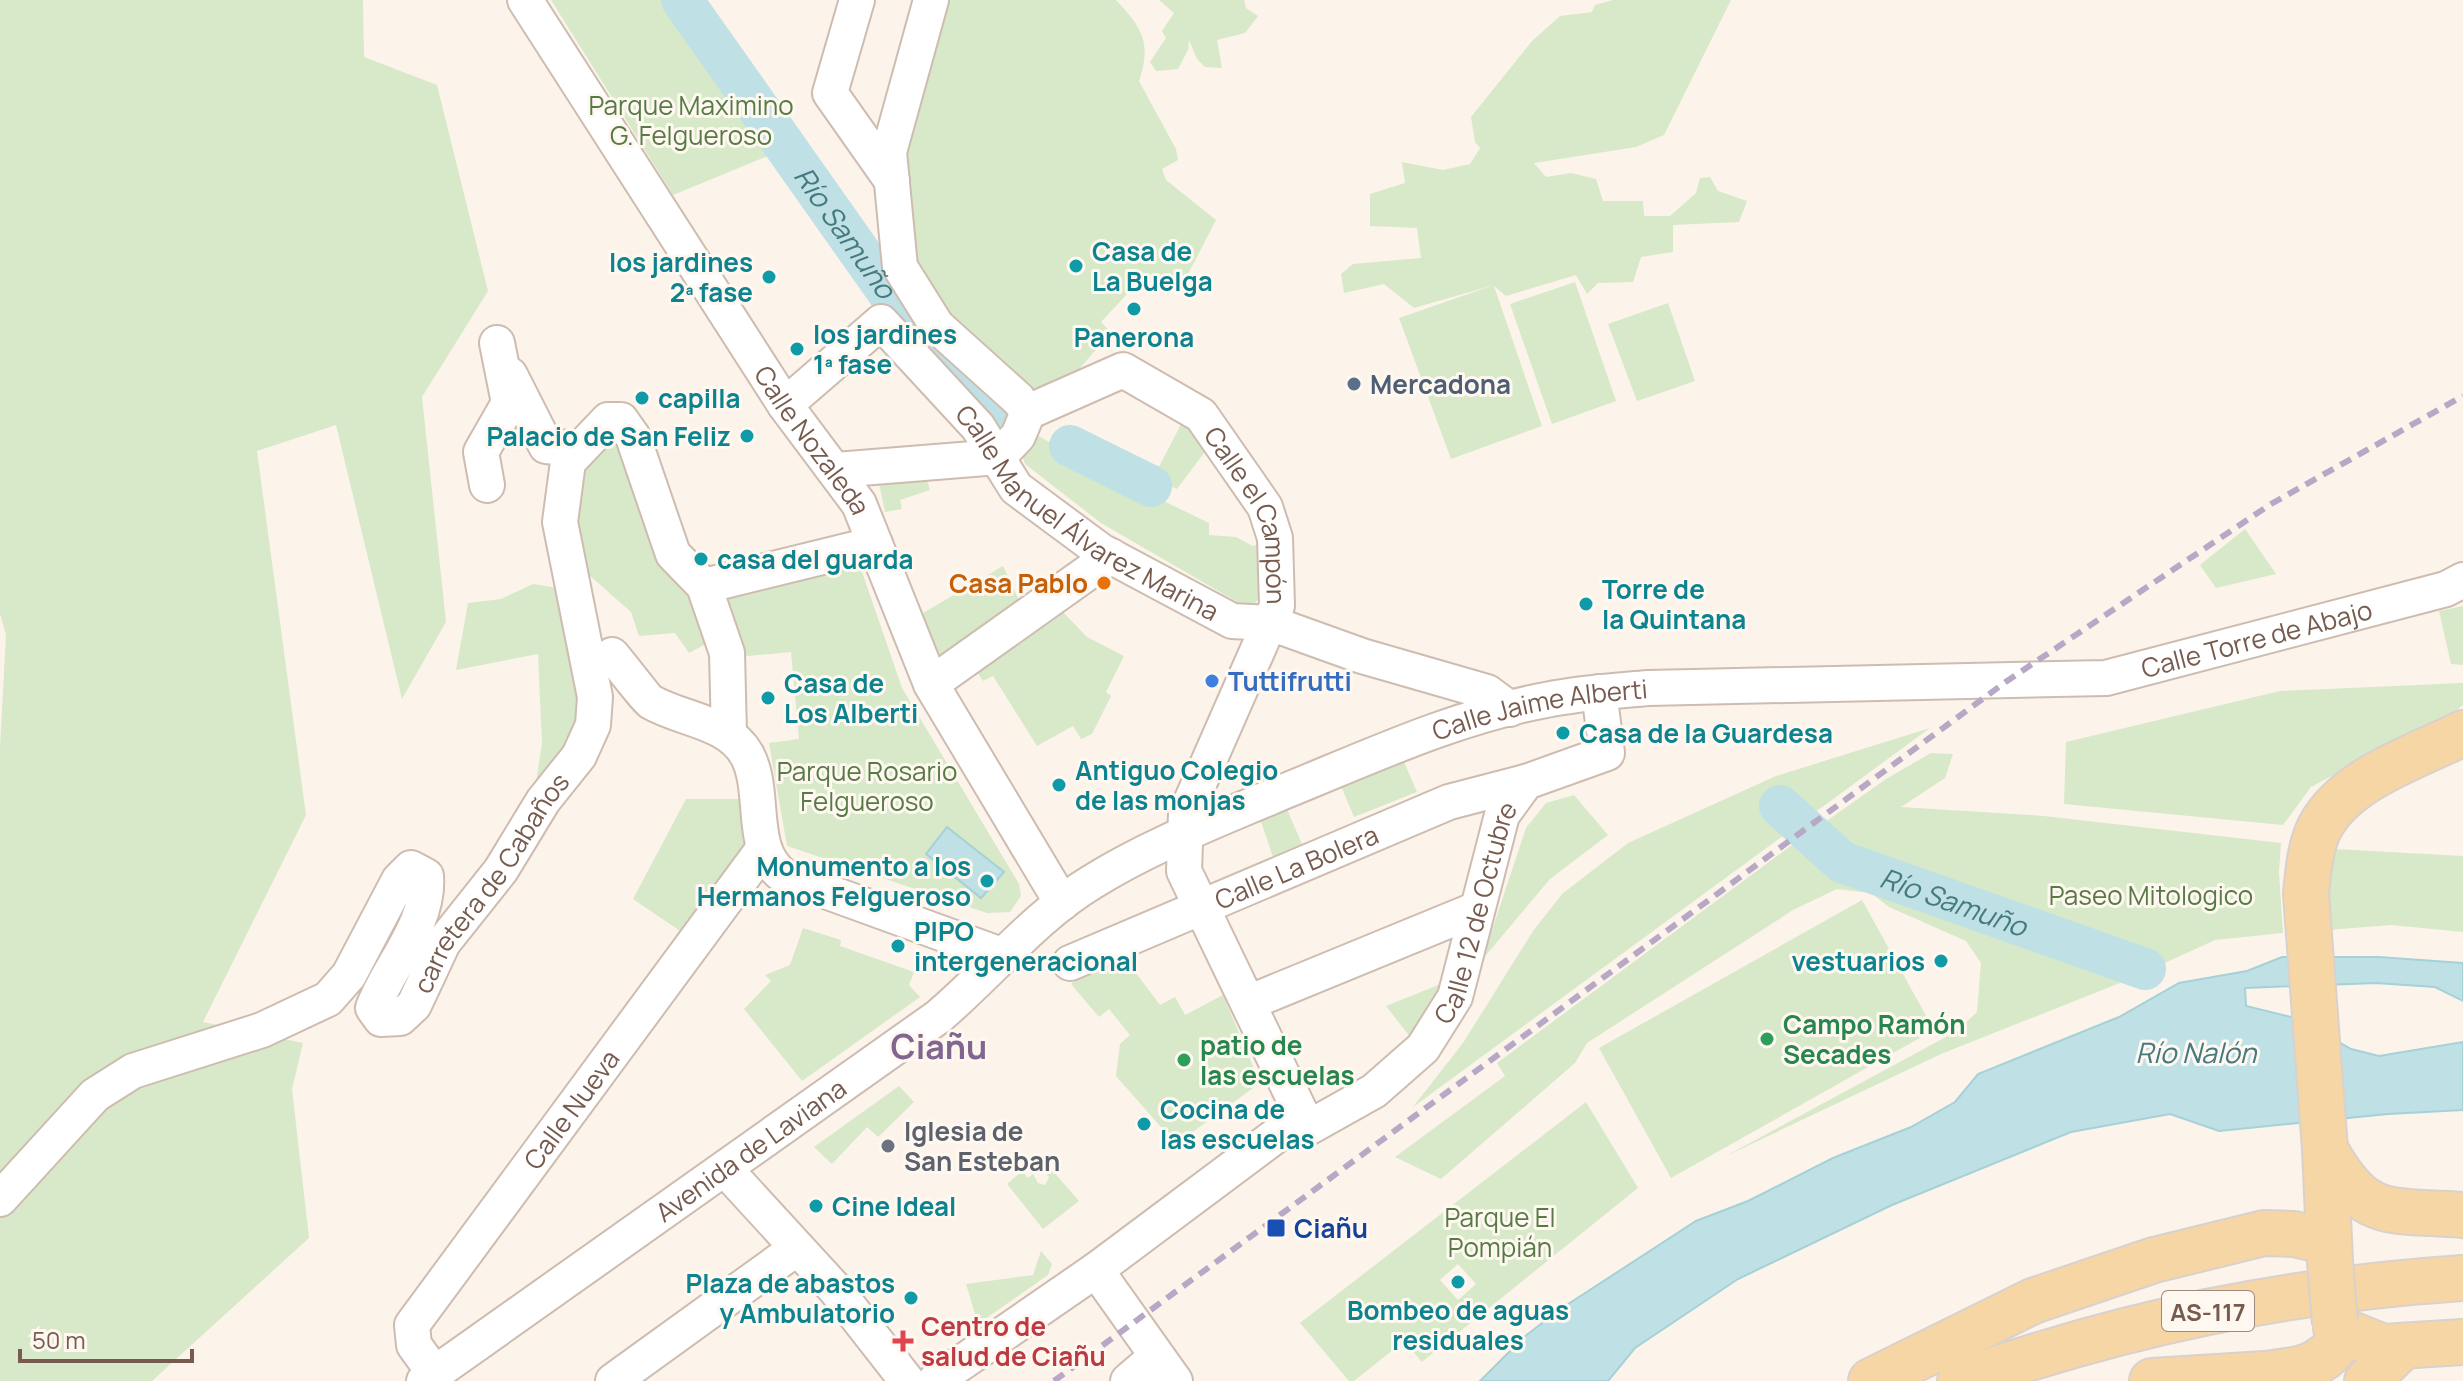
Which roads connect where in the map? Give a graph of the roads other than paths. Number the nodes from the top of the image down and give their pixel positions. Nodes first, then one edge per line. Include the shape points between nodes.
1 (525, 0) edge
2 (857, 0) edge
3 (931, 0) edge
4 (892, 182) junction
5 (785, 405) junction
6 (1028, 412) junction
7 (578, 449) junction
8 (998, 457) junction
9 (836, 470) junction
10 (487, 485) dead end
11 (875, 544) junction
12 (1111, 556) junction
13 (2460, 585) edge
14 (704, 586) junction
15 (1270, 623) junction
16 (612, 655) dead end
17 (2056, 681) joint
18 (931, 684) junction
19 (1599, 692) junction
20 (1510, 709) junction
21 (729, 734) junction
22 (2457, 734) edge
23 (1526, 782) junction
24 (1185, 833) junction
25 (764, 848) junction
26 (1062, 903) junction
27 (1201, 906) junction
28 (1477, 909) junction
29 (1004, 956) junction
30 (1070, 963) dead end
31 (1248, 1003) junction
32 (1305, 1122) junction
33 (2325, 1145) junction
34 (725, 1169) junction
35 (0, 1199) edge
36 (2381, 1209) junction
37 (2463, 1215) edge
38 (2264, 1233) junction
39 (797, 1248) junction
40 (2329, 1252) junction
41 (1096, 1270) junction
42 (2463, 1278) edge
43 (2463, 1342) edge
44 (2337, 1344) edge
45 (2402, 1347) junction
46 (1166, 1369) edge
47 (429, 1377) edge
48 (2278, 1378) edge
49 (613, 1381) edge
50 (907, 1381) edge
51 (935, 1381) edge
52 (1128, 1381) edge
53 (1871, 1381) edge
54 (1960, 1381) edge
55 (2152, 1381) edge
56 (2367, 1381) edge

1 - 5 street, Calle Nozaleda
2 - 4 street via 830,93
3 - 4 street via 889,152
4 - 6 street via 900,267 937,326
5 - 8 street, Calle Manuel Álvarez Marina via 881,322 978,427
5 - 9 street, Calle Nozaleda
6 - 8 street via 1018,436
6 - 15 street, Calle el Campón via 1123,370 1201,415 1265,507 1275,538 1277,606
7 - 10 street via 546,446 520,402 497,343 509,403 481,452
7 - 14 street, carretera de Cabaños via 608,420 621,420 633,437 673,554
7 - 35 street, carretera de Cabaños via 568,462 560,522 595,697 593,725 579,756 543,801 501,870 443,943 414,1005 390,1021 373,1008 406,944 427,887 426,876 411,868 399,880 349,975 328,999 262,1030 133,1071 95,1095
8 - 9 street
8 - 12 street, Calle Manuel Álvarez Marina via 1016,488
9 - 11 street, Calle Nozaleda via 859,504
11 - 14 street
11 - 18 street, Calle Nozaleda
12 - 15 street, Calle Manuel Álvarez Marina via 1232,621
12 - 18 street
13 - 17 street, Calle Torre de Abajo via 2106,678
14 - 21 street via 727,653
15 - 20 street, Calle Manuel Álvarez Marina via 1487,692
15 - 24 street via 1186,813
16 - 21 street via 648,701
17 - 19 street, Calle Jaime Alberti
18 - 26 street, Calle Nozaleda
19 - 20 street, Calle Jaime Alberti
19 - 23 street, Calle 12 de Octubre via 1607,753
20 - 24 street, Calle Jaime Alberti via 1394,746
21 - 25 street via 747,754 754,776
22 - 33 main road via 2356,787 2332,809 2314,848 2307,915
23 - 27 street, Calle La Bolera via 1449,802
23 - 28 street, Calle 12 de Octubre via 1502,815
24 - 26 street, Calle Jaime Alberti via 1092,881
24 - 27 street via 1184,871
25 - 29 street via 771,867 784,876
25 - 47 street, Calle Nueva via 412,1325 414,1345
26 - 29 street, Avenida de Laviana
27 - 30 street, Calle La Bolera
27 - 31 street
28 - 31 street
28 - 32 street, Calle 12 de Octubre via 1455,997 1423,1048 1374,1091
29 - 34 street, Avenida de Laviana via 938,1017
31 - 32 street
32 - 41 street, Calle 12 de Octubre
33 - 36 main road via 2341,1178 2358,1197
33 - 38 main road via 2305,1195
33 - 40 main road
34 - 39 street
34 - 47 street, Avenida de Laviana
36 - 37 main road
36 - 40 main road via 2337,1228
38 - 40 main road via 2294,1234
38 - 53 main road via 2154,1260 2033,1301
39 - 49 street
39 - 50 street
40 - 44 main road, bridge
41 - 46 street
41 - 51 street, Calle 12 de Octubre
42 - 54 main road, AS-117 via 2293,1294 2182,1316 2055,1348
43 - 45 main road
44 - 45 main road
44 - 48 main road via 2312,1368
45 - 56 main road
46 - 52 street
48 - 55 main road

